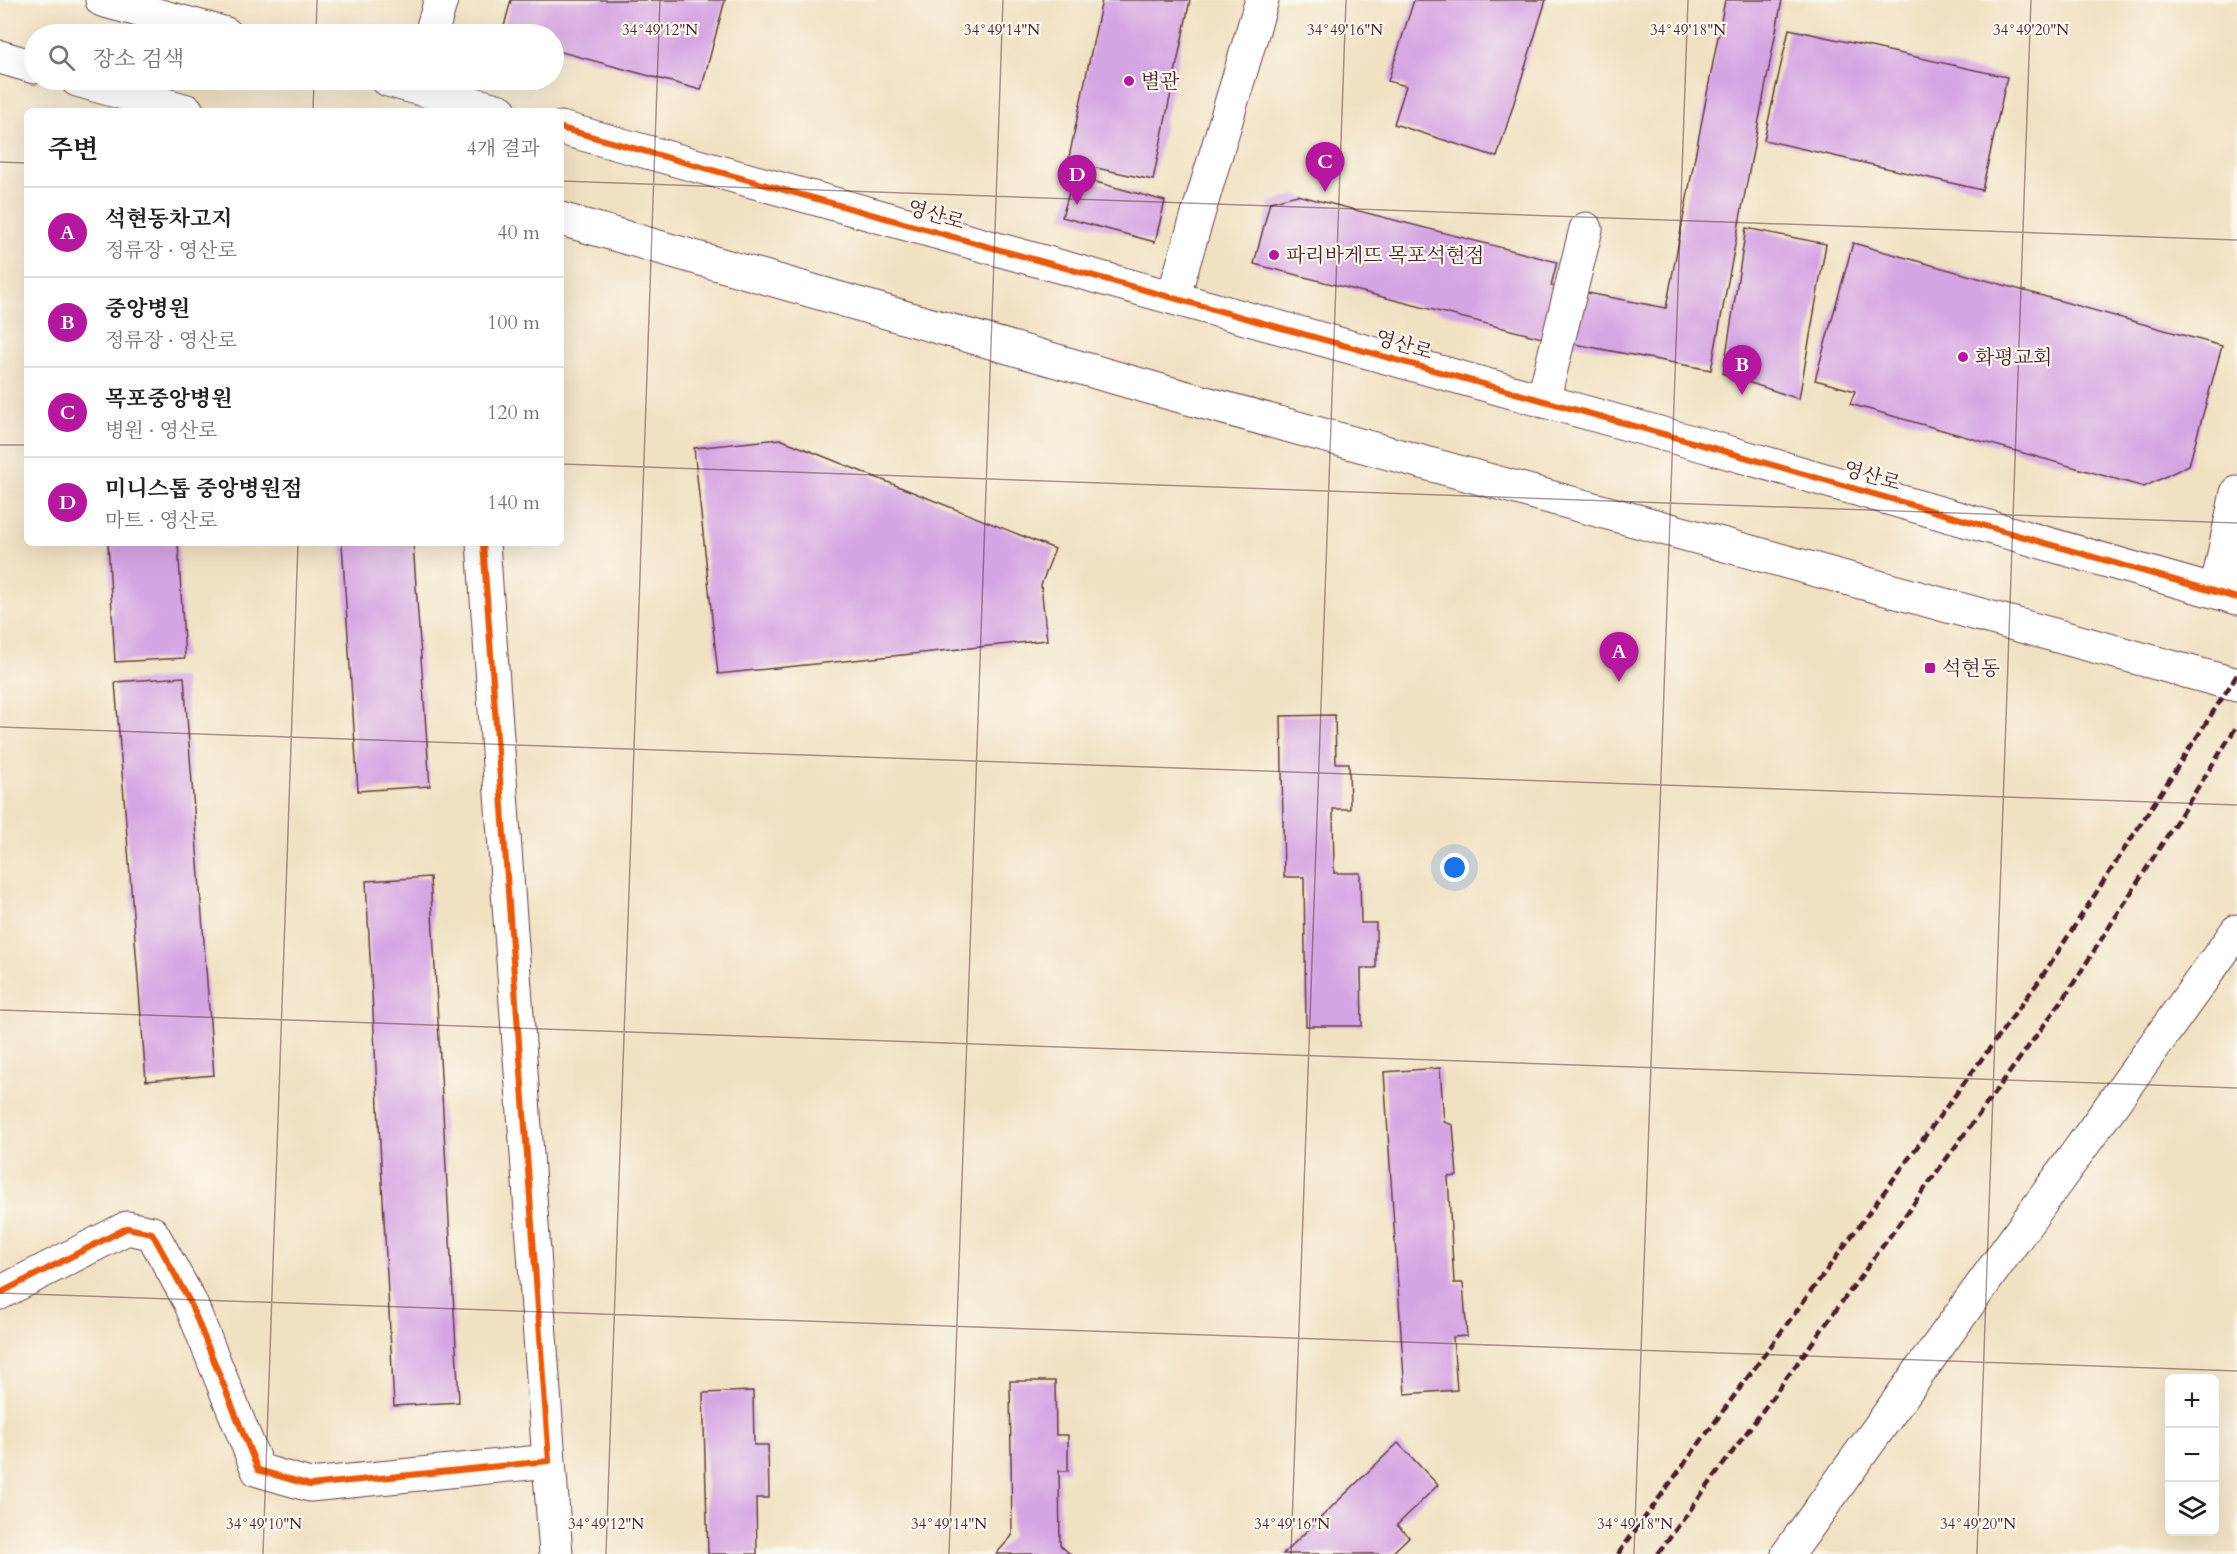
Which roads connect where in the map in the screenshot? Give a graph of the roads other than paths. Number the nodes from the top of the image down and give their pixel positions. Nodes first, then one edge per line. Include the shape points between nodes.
1 (102, 0) edge
2 (441, 0) edge
3 (1262, 0) edge
4 (190, 24) edge
5 (434, 24) edge
6 (0, 57) edge
7 (24, 64) edge
8 (112, 90) edge
9 (433, 90) edge
10 (176, 108) edge
11 (491, 108) edge
12 (564, 129) edge
13 (564, 220) edge
14 (1586, 229) dead end
15 (1173, 298) junction
16 (1543, 401) junction
17 (2237, 493) edge
18 (483, 546) edge
19 (2226, 595) edge
20 (2237, 686) edge
21 (2237, 931) edge
22 (0, 1293) edge
23 (549, 1461) junction
24 (556, 1554) edge
25 (1788, 1554) edge

1 - 4 street
2 - 5 street
3 - 15 street
6 - 7 street
8 - 10 street
9 - 11 street
12 - 15 street, 영산로
13 - 20 street via 1173,394
14 - 16 street
15 - 16 street, 영산로
16 - 19 street, 영산로
17 - 19 street
18 - 23 street
21 - 25 street
22 - 23 street via 127,1228 152,1233 190,1302 258,1470 310,1485
23 - 24 street

